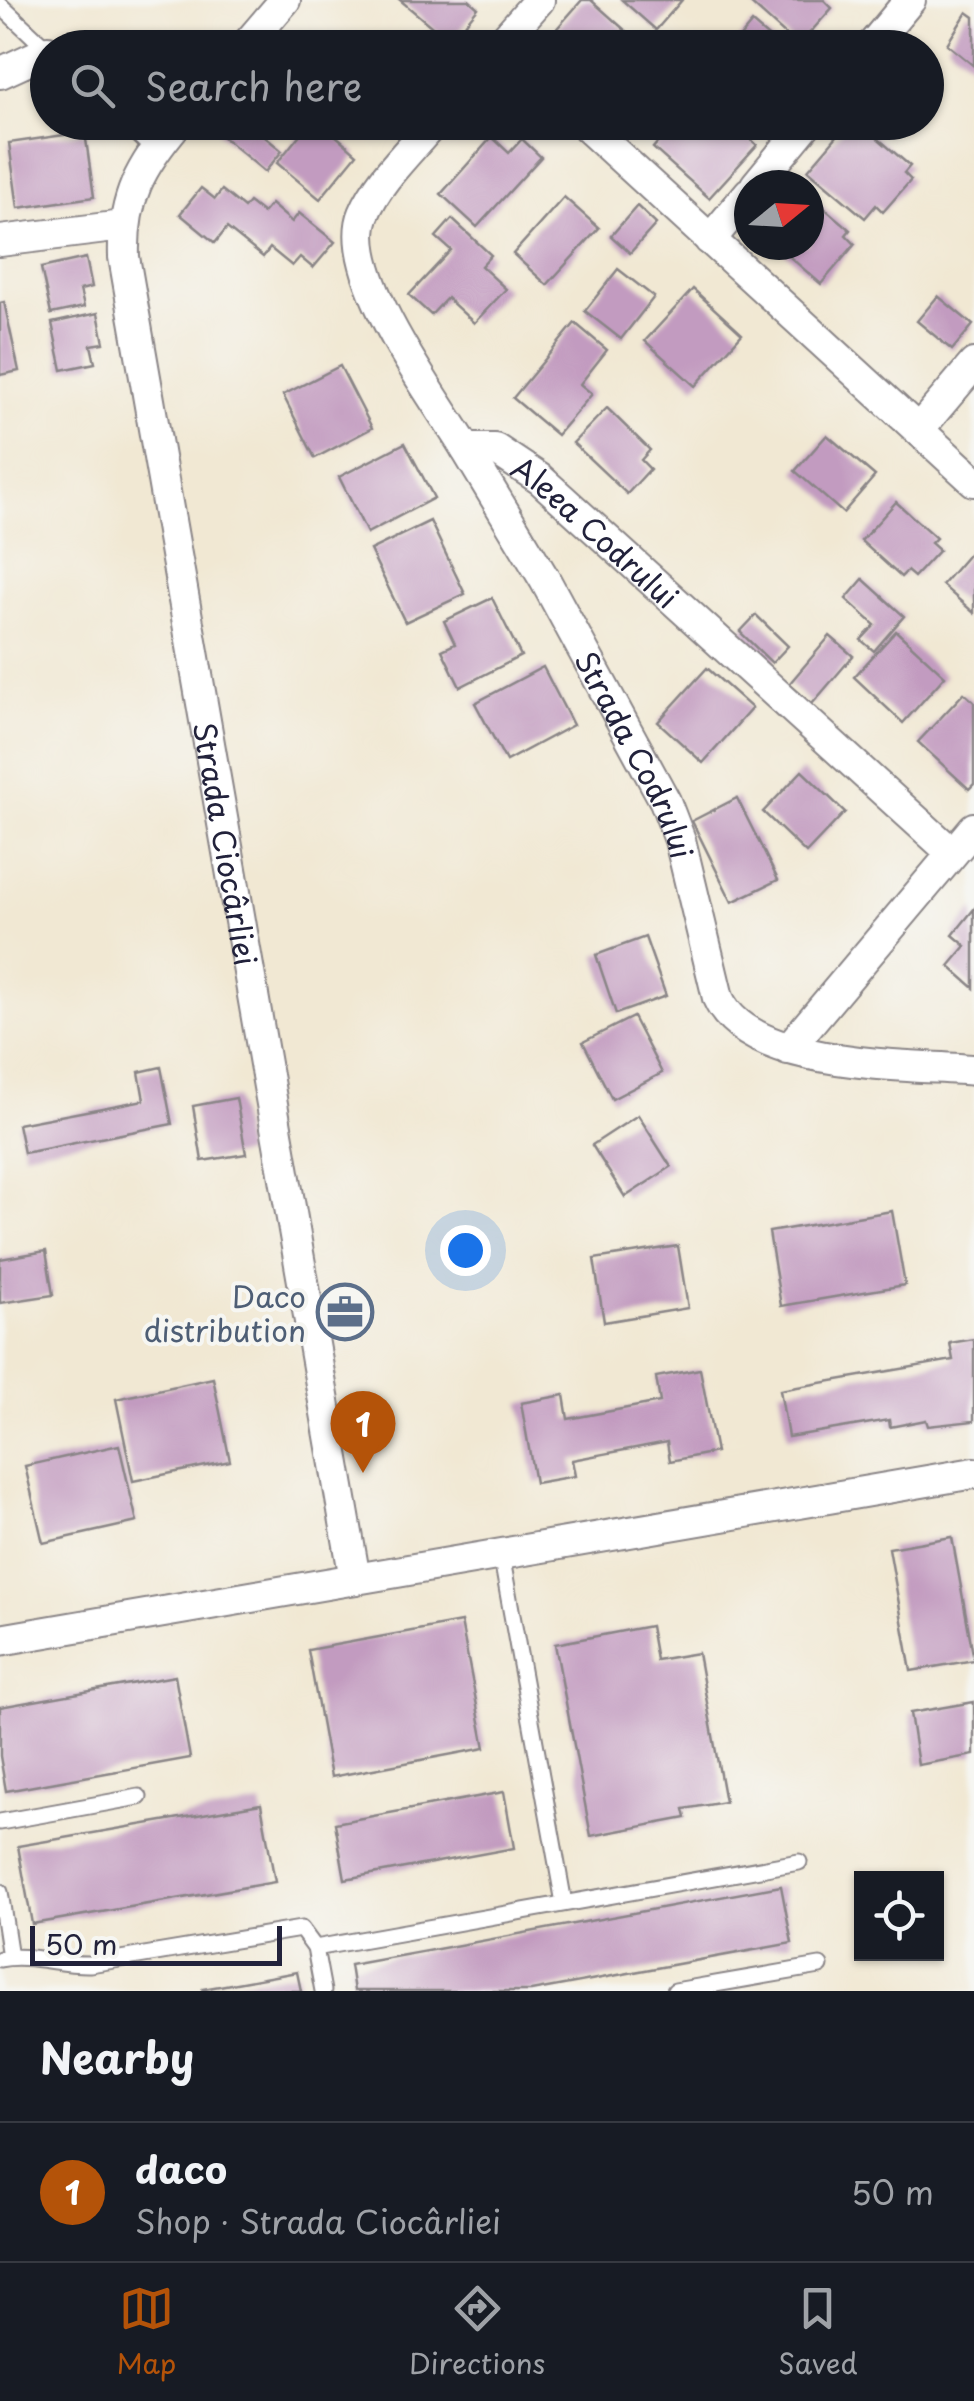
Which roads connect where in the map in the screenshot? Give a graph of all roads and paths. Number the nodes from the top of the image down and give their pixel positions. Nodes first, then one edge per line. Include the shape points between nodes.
1 (285, 0) edge
2 (539, 0) edge
3 (910, 0) edge
4 (0, 6) edge
5 (259, 30) edge
6 (513, 30) edge
7 (885, 30) edge
8 (30, 34) edge
9 (30, 59) edge
10 (0, 73) edge
11 (144, 140) edge
12 (163, 140) edge
13 (419, 140) edge
14 (602, 140) edge
15 (793, 140) edge
16 (154, 150) junction
17 (768, 170) edge
18 (734, 211) edge
19 (123, 226) junction
20 (710, 240) junction
21 (0, 241) edge
22 (974, 364) edge
23 (918, 429) junction
24 (466, 449) junction
25 (974, 482) edge
26 (974, 828) edge
27 (952, 853) junction
28 (788, 1049) junction
29 (974, 1070) edge
30 (974, 1473) edge
31 (501, 1554) junction
32 (356, 1579) junction
33 (0, 1640) edge
34 (139, 1797) dead end
35 (0, 1822) edge
36 (799, 1862) dead end
37 (0, 1892) edge
38 (564, 1903) junction
39 (314, 1948) junction
40 (5, 1958) edge
41 (820, 1966) dead end
42 (323, 1991) edge
43 (675, 1991) edge

1 - 5 street
2 - 6 street
3 - 7 street
4 - 8 lane
9 - 10 street
11 - 16 lane
12 - 16 street, Strada Ciocârliei
13 - 24 street via 364,213 360,256 396,332
14 - 20 street
15 - 17 street
16 - 19 street, Strada Ciocârliei via 131,188
18 - 20 street
19 - 21 street
19 - 32 street, Strada Ciocârliei via 197,686
20 - 23 street
22 - 23 street
23 - 25 street
24 - 27 street, Aleea Codrului via 494,449 540,479
24 - 28 street, Strada Codrului via 665,801 722,1008 747,1032
26 - 27 street
27 - 28 street
28 - 29 street, Strada Codrului
30 - 31 street
31 - 32 street
31 - 38 lane
32 - 33 street
34 - 35 lane
36 - 38 lane
37 - 40 lane
38 - 39 lane
39 - 40 lane via 301,1929 90,1964
39 - 42 lane
41 - 43 lane

